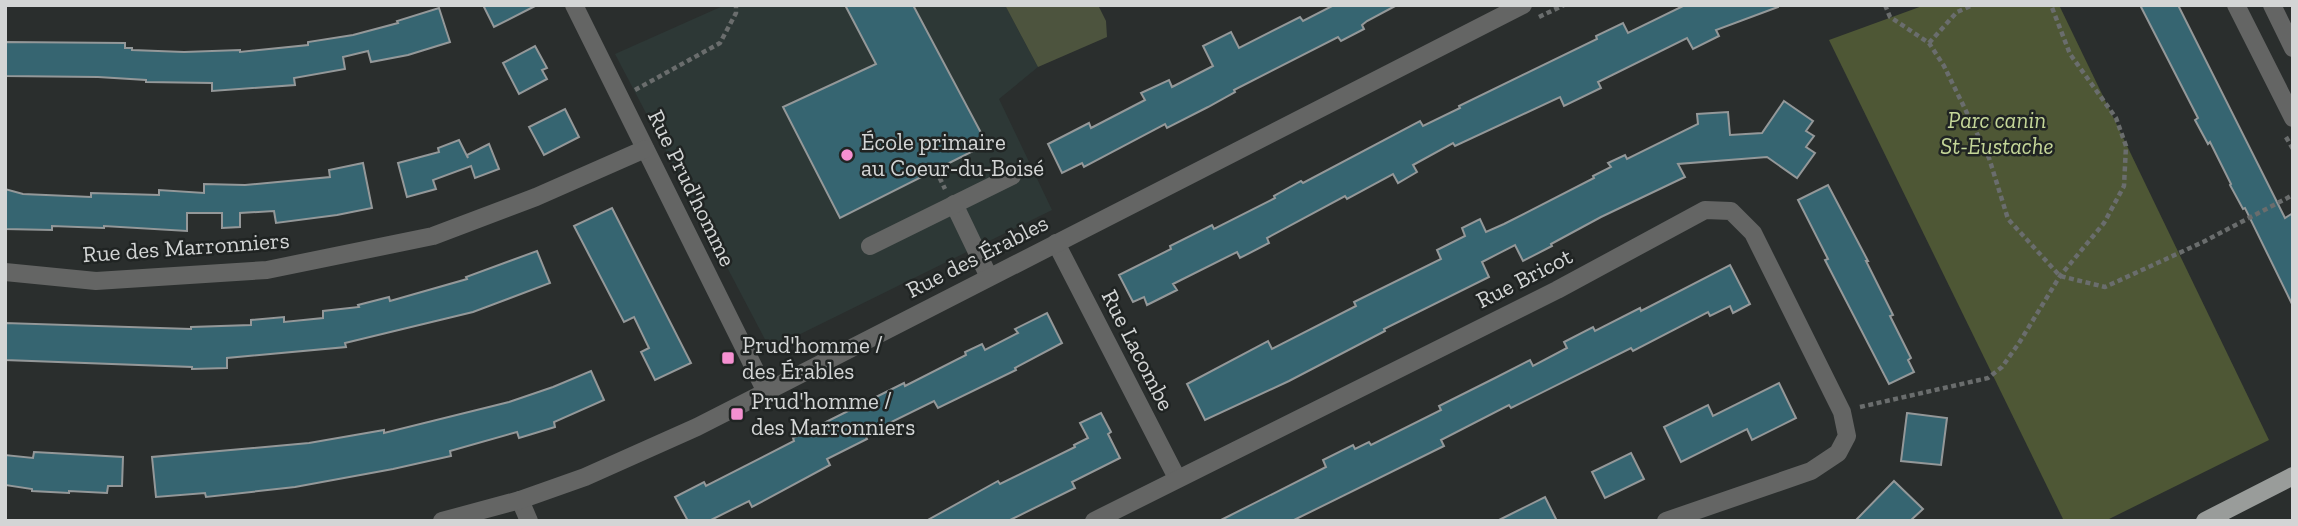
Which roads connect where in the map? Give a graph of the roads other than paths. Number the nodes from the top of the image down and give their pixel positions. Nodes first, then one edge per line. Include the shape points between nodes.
1 (574, 5) edge
2 (1523, 5) edge
3 (2236, 5) edge
4 (2272, 5) edge
5 (2293, 48) edge
6 (2293, 118) edge
7 (645, 149) junction
8 (1012, 176) dead end
9 (950, 197) junction
10 (1056, 243) junction
11 (870, 246) dead end
12 (5, 272) edge
13 (989, 277) junction
14 (766, 391) junction
15 (2293, 476) edge
16 (1177, 478) junction
17 (520, 500) junction
18 (442, 521) edge
19 (530, 521) edge
20 (1094, 521) edge
21 (1666, 521) edge
22 (2205, 521) edge

1 - 7 street, Rue Prud'homme
2 - 10 street, Rue des Érables
3 - 6 street
4 - 5 street
7 - 12 street, Rue des Marronniers via 433,236 267,270 96,281
7 - 14 street, Rue Prud'homme
8 - 9 street
9 - 11 street
9 - 13 street
10 - 13 street, Rue des Érables
10 - 16 street, Rue Lacombe
13 - 14 street, Rue des Érables
14 - 17 street, Rue des Érables via 635,456
15 - 22 main road
16 - 20 street, Rue Bricot
16 - 21 street, Rue Bricot via 1557,290 1705,210 1731,211 1753,233 1842,412 1847,436 1838,453 1811,471
17 - 18 street, Rue des Érables
17 - 19 street

